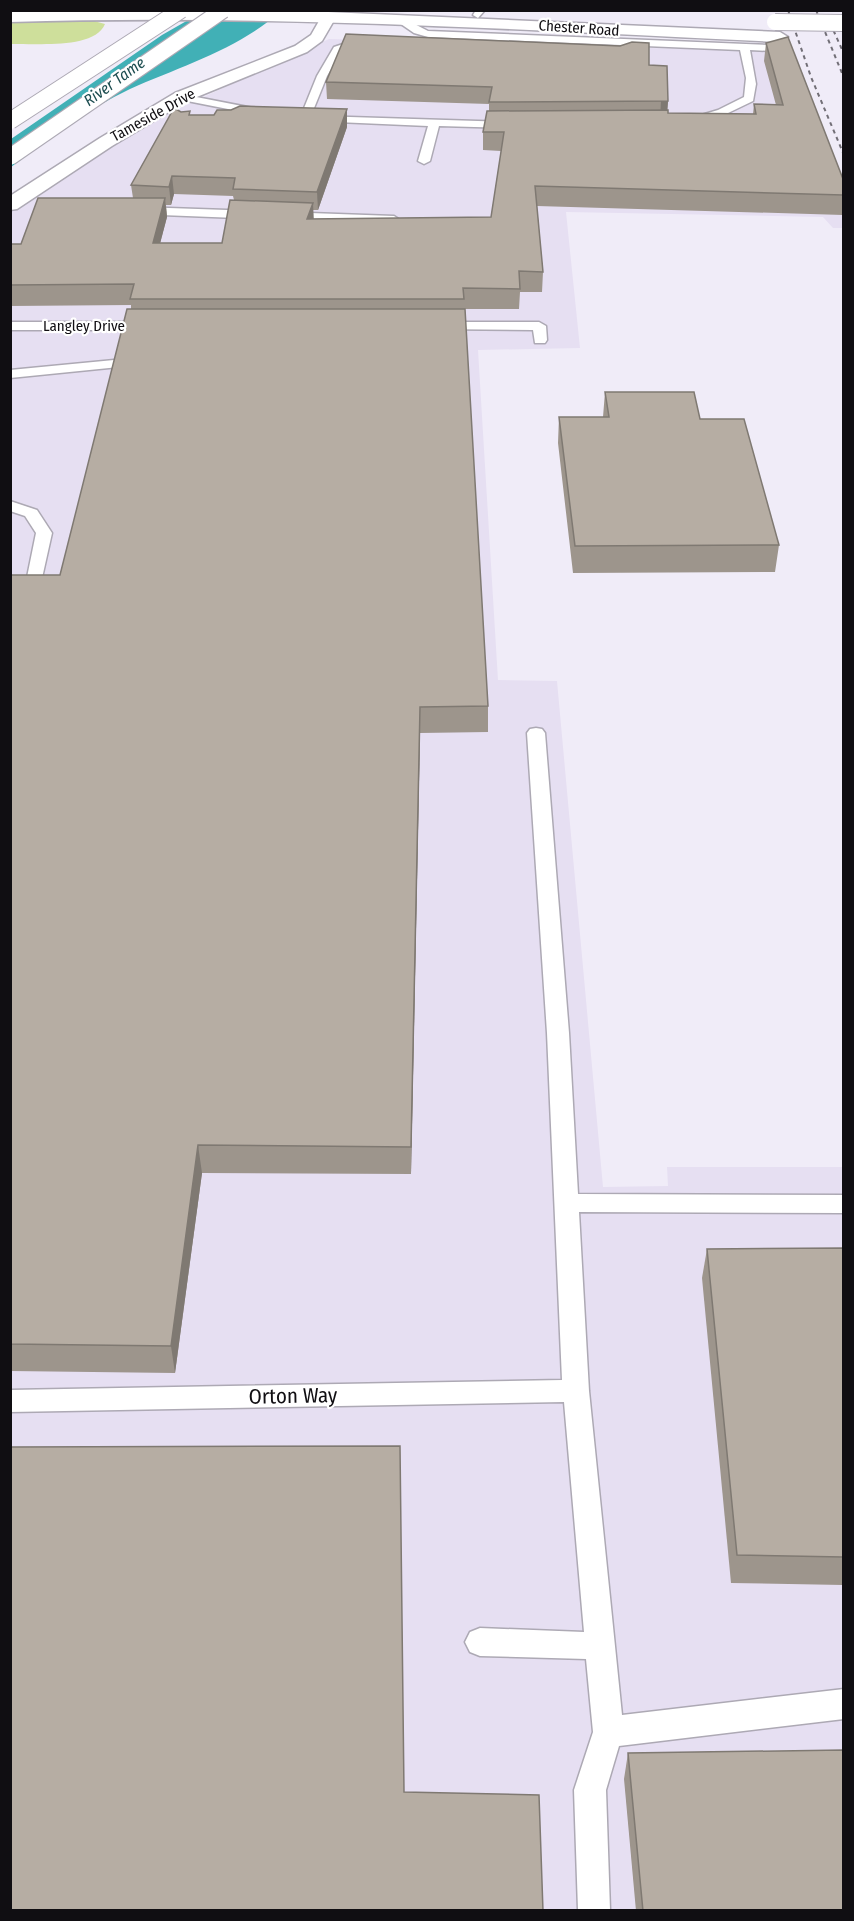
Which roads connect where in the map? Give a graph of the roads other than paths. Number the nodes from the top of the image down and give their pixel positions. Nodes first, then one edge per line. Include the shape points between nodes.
1 (181, 10) edge
2 (223, 10) edge
3 (277, 12) edge
4 (480, 13) edge
5 (10, 17) edge
6 (328, 17) junction
7 (401, 20) junction
8 (843, 23) edge
9 (843, 39) edge
10 (775, 42) junction
11 (386, 46) edge
12 (746, 47) junction
13 (181, 97) junction
14 (345, 108) edge
15 (256, 111) junction
16 (274, 115) edge
17 (10, 121) edge
18 (238, 121) edge
19 (682, 122) edge
20 (434, 123) junction
21 (10, 157) edge
22 (424, 161) dead end
23 (16, 202) edge
24 (42, 202) edge
25 (132, 210) edge
26 (405, 220) edge
27 (10, 326) edge
28 (163, 326) edge
29 (421, 326) edge
30 (540, 340) dead end
31 (114, 364) edge
32 (10, 374) edge
33 (10, 506) edge
34 (32, 592) edge
35 (536, 733) dead end
36 (566, 1203) junction
37 (843, 1204) edge
38 (576, 1392) junction
39 (10, 1401) edge
40 (480, 1642) dead end
41 (600, 1646) junction
42 (843, 1704) edge
43 (608, 1732) junction
44 (594, 1911) edge

1 - 17 main road, bridge
2 - 21 main road, bridge
3 - 4 main road, Chester Road
3 - 5 main road, bridge
3 - 6 main road, Chester Road
4 - 8 main road, Chester Road, bridge
6 - 7 main road, Chester Road
6 - 13 main road, Tameside Drive via 317,38 301,49
7 - 10 main road, Chester Road
7 - 12 lane via 428,34 627,47
9 - 10 main road, Chester Road
10 - 12 lane
11 - 20 lane via 339,47 322,76 318,103 301,118
12 - 19 lane via 753,80 749,99 722,112
13 - 15 lane
13 - 23 main road, Tameside Drive
14 - 20 lane via 516,121
15 - 16 lane
15 - 18 lane
20 - 22 lane
23 - 24 lane
25 - 26 lane
27 - 28 lane, Langley Drive
29 - 30 lane via 539,326
31 - 32 lane
33 - 34 lane via 31,513 44,533
35 - 36 lane
36 - 37 lane
36 - 38 lane
38 - 39 lane, Orton Way
38 - 41 lane
40 - 41 lane
41 - 43 lane
42 - 43 lane
43 - 44 lane via 590,1790

